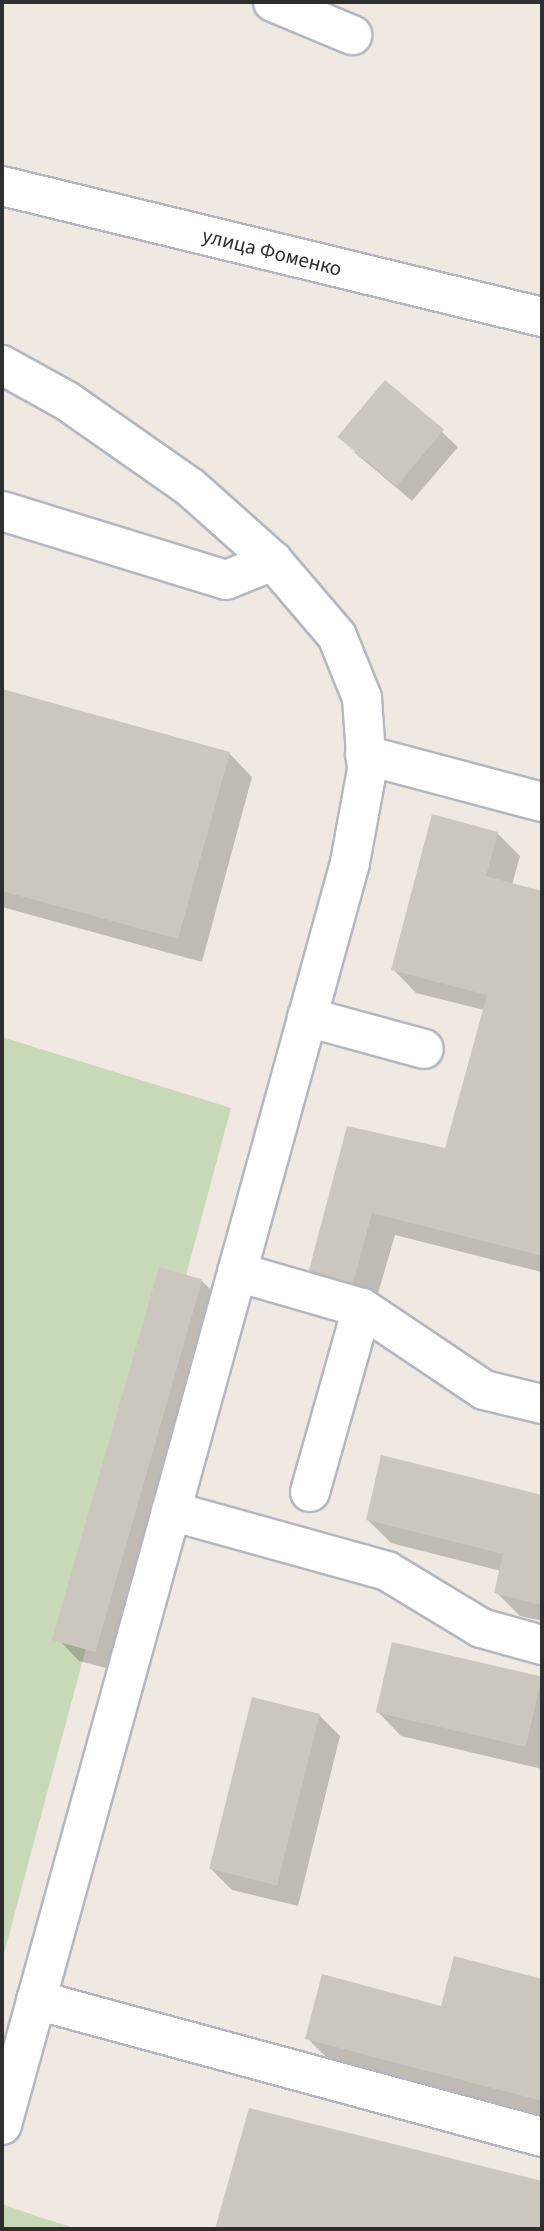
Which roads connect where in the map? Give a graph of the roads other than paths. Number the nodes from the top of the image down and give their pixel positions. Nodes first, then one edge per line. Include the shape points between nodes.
1 (273, 2) edge
2 (352, 35) dead end
3 (2, 186) edge
4 (542, 317) edge
5 (2, 365) edge
6 (2, 511) edge
7 (273, 561) junction
8 (365, 755) junction
9 (542, 802) edge
10 (307, 1017) junction
11 (424, 1049) dead end
12 (237, 1272) junction
13 (362, 1308) junction
14 (542, 1404) edge
15 (310, 1492) dead end
16 (171, 1511) junction
17 (542, 1644) edge
18 (36, 2000) junction
19 (2, 2125) edge
20 (542, 2137) edge

1 - 2 street
3 - 4 street, улица Фоменко
5 - 7 street via 67,401 190,487
6 - 7 street via 226,580
7 - 8 street via 337,636 362,698
8 - 9 street
8 - 10 street via 350,863
10 - 11 street
10 - 12 street
12 - 13 street
12 - 16 street
13 - 14 street via 484,1391
13 - 15 street
16 - 17 street via 387,1571 481,1628
16 - 18 street
18 - 19 street
18 - 20 street

